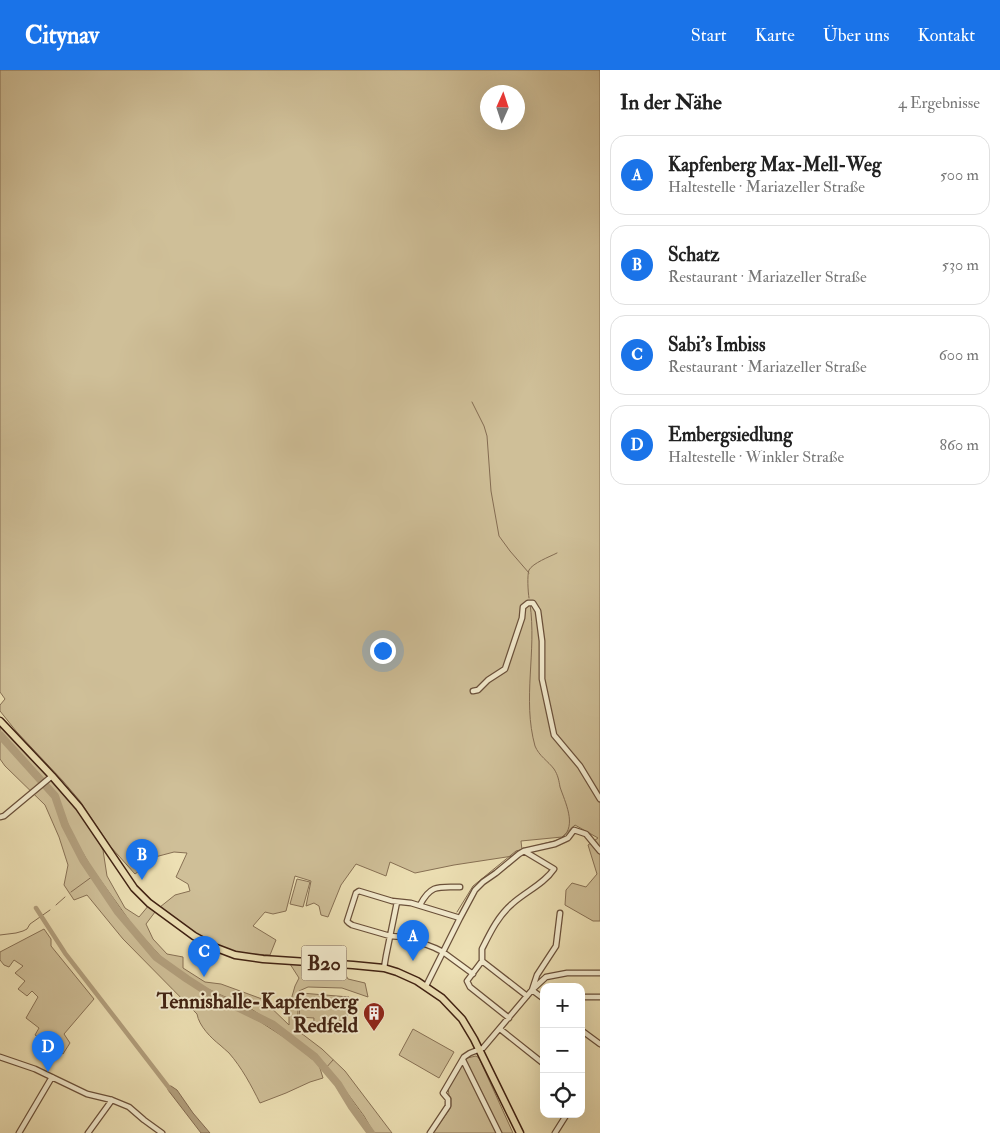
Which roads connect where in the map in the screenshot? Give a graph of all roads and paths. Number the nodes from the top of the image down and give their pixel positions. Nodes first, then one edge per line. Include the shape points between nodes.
1 (473, 690) dead end
2 (0, 721) edge
3 (51, 777) junction
4 (600, 799) edge
5 (0, 818) edge
6 (524, 851) junction
7 (600, 851) edge
8 (460, 887) dead end
9 (397, 902) junction
10 (420, 906) junction
11 (560, 913) dead end
12 (460, 918) junction
13 (390, 936) junction
14 (443, 952) junction
15 (482, 961) junction
16 (384, 968) junction
17 (600, 973) edge
18 (473, 974) junction
19 (426, 986) junction
20 (532, 990) junction
21 (527, 996) junction
22 (540, 996) edge
23 (585, 997) edge
24 (600, 997) edge
25 (509, 1018) junction
26 (500, 1029) junction
27 (585, 1033) edge
28 (600, 1044) edge
29 (479, 1049) junction
30 (0, 1057) edge
31 (463, 1060) junction
32 (540, 1061) edge
33 (52, 1077) junction
34 (112, 1100) junction
35 (564, 1118) edge
36 (19, 1133) edge
37 (88, 1133) edge
38 (162, 1133) edge
39 (430, 1133) edge
40 (499, 1133) edge
41 (520, 1133) edge
42 (555, 1133) edge

1 - 4 street via 478,690 505,670 523,607 533,603 538,611 542,679 554,735 580,766
2 - 3 main road, B20
3 - 5 street
3 - 16 main road, B20 via 79,807 134,888 207,944 247,957
6 - 7 street via 555,844 568,838 574,830 586,834
6 - 12 street via 475,890
6 - 15 street via 554,869 500,916 482,950
8 - 10 street via 433,889
9 - 10 street
9 - 13 street
9 - 13 street via 358,892 347,920 352,925
10 - 12 street
11 - 20 street via 556,946 537,975
12 - 14 street
13 - 14 street via 418,941
13 - 16 street
14 - 18 street
14 - 19 street
15 - 18 street
15 - 21 street
16 - 19 main road, B20
17 - 20 street via 546,978
18 - 25 street via 467,981 470,988
19 - 29 main road, B20 via 457,1012
20 - 21 street
20 - 22 street
21 - 25 street
23 - 24 street
25 - 26 street
26 - 29 street
26 - 32 street
27 - 28 street
29 - 31 street
29 - 41 main road, B20
30 - 33 street
31 - 39 street via 443,1093 448,1099 448,1106
31 - 40 street
33 - 34 street via 87,1094
33 - 36 street
34 - 37 street
34 - 38 street via 129,1106
35 - 42 street

